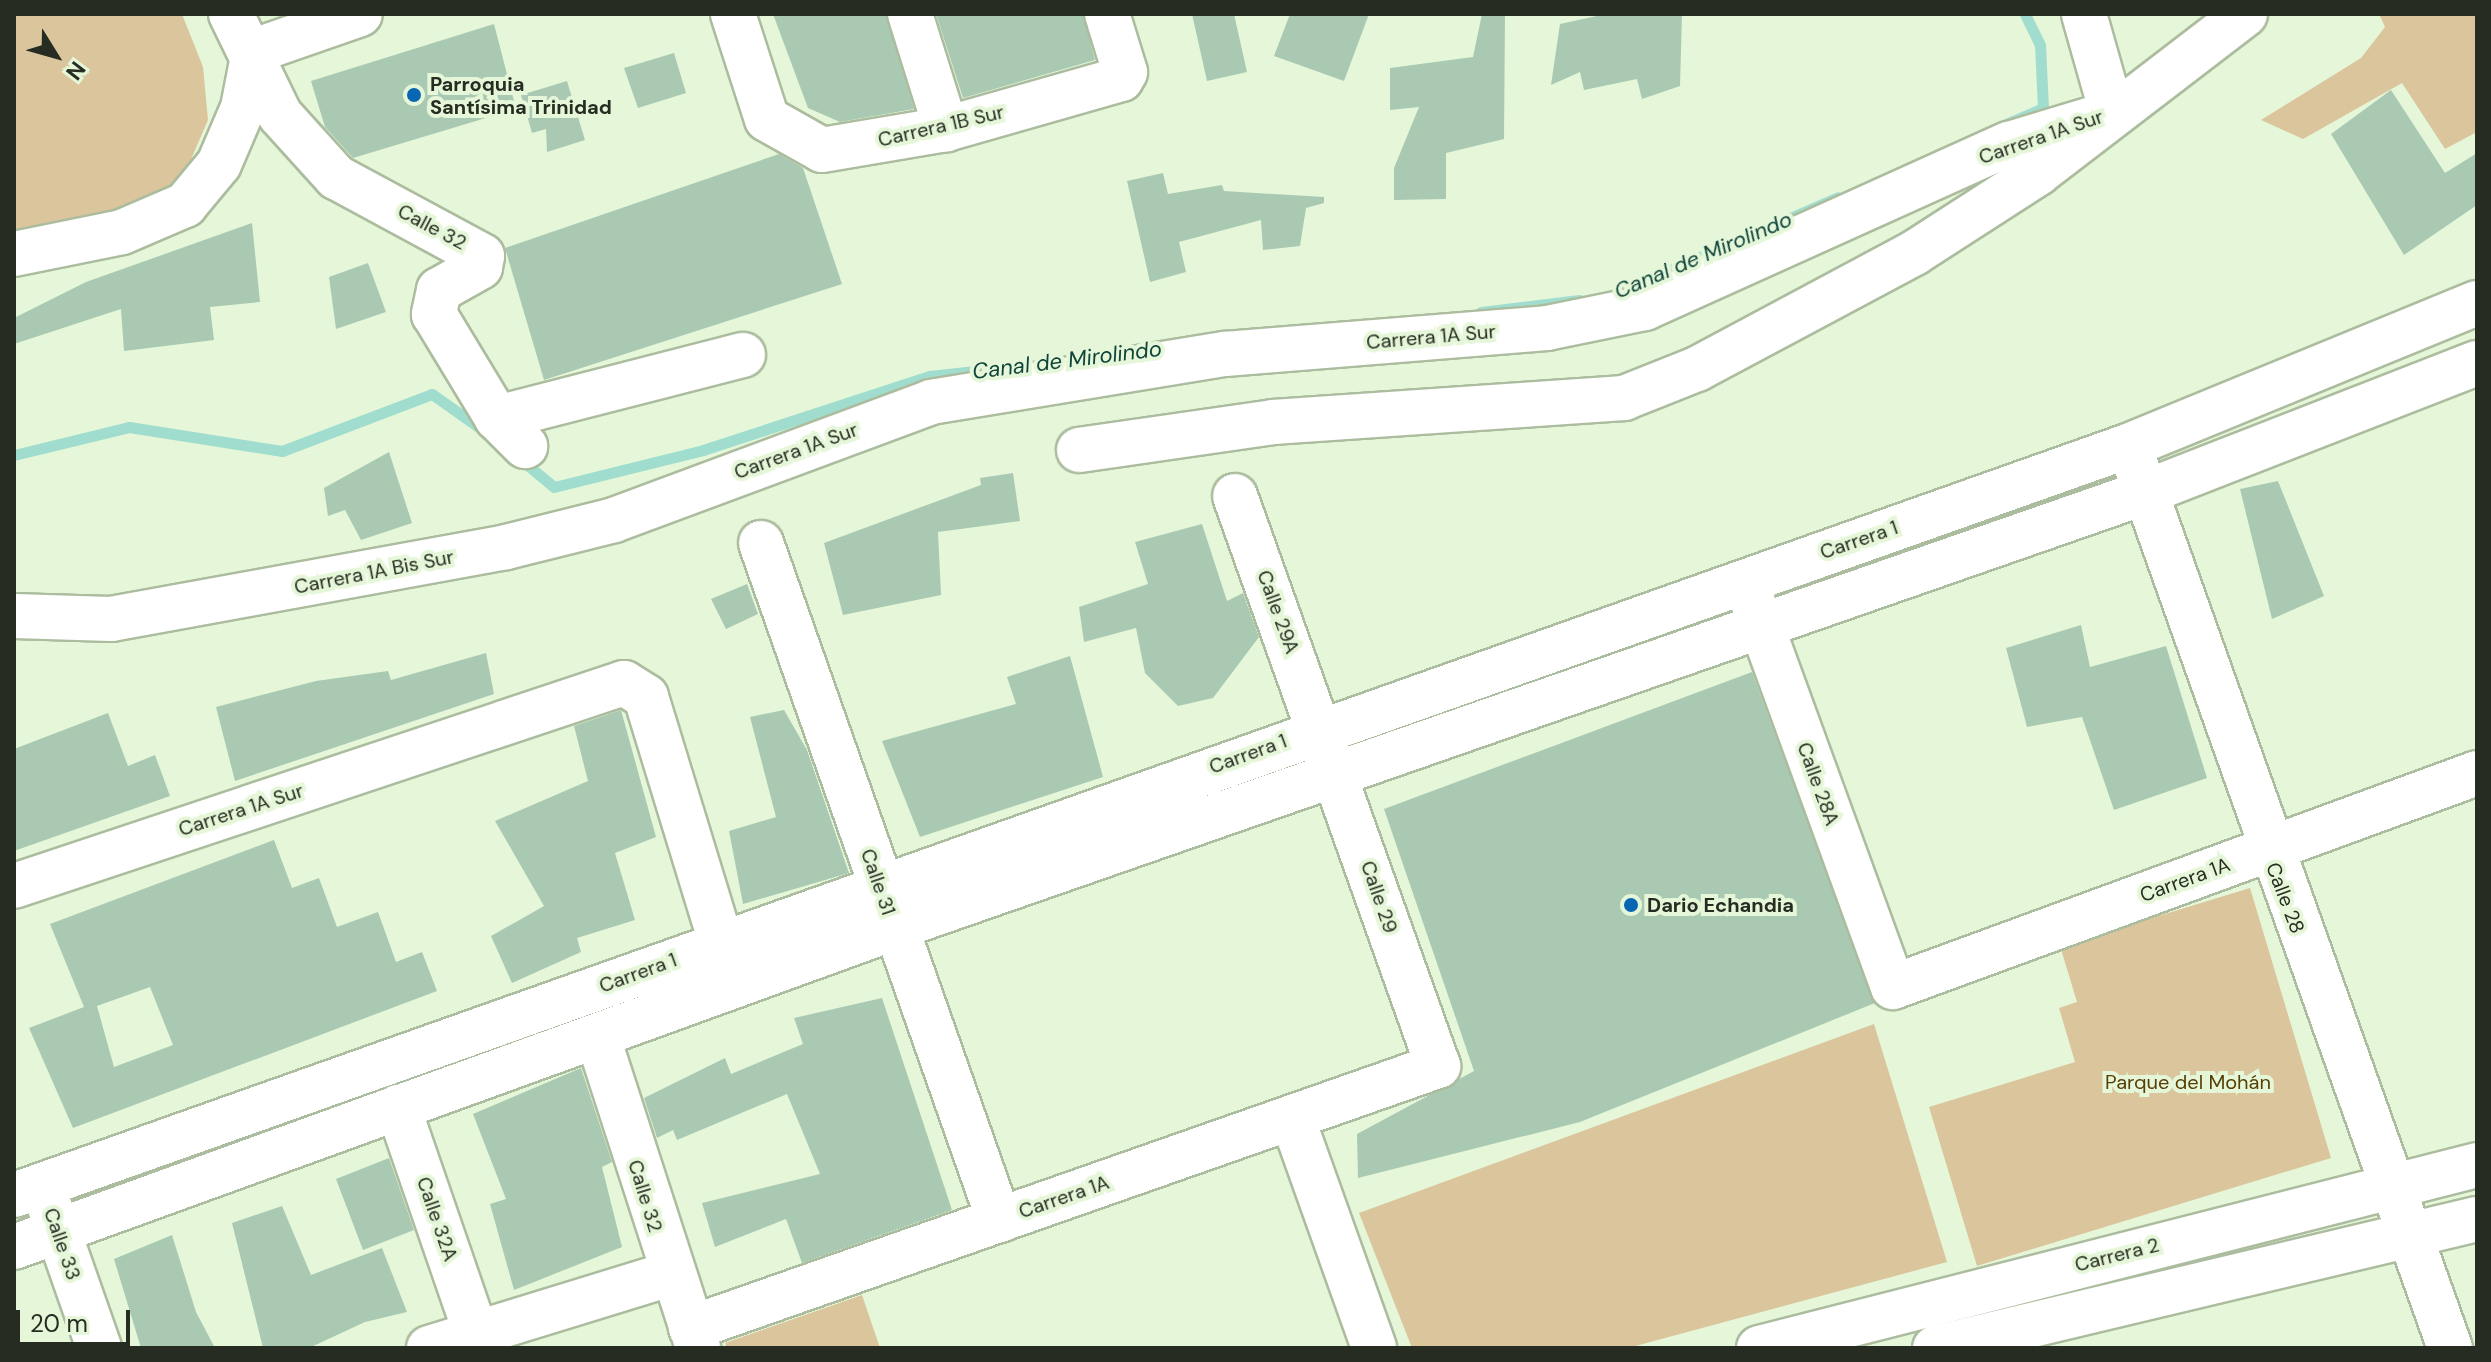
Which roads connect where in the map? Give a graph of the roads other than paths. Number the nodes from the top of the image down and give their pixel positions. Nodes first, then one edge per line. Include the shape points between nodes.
1 (231, 14) edge
2 (360, 14) edge
3 (733, 14) edge
4 (910, 14) edge
5 (1107, 14) edge
6 (2084, 14) edge
7 (2245, 14) edge
8 (254, 51) junction
9 (2112, 113) junction
10 (946, 129) junction
11 (14, 254) edge
12 (2477, 303) edge
13 (743, 355) dead end
14 (2477, 363) edge
15 (2128, 446) junction
16 (1079, 450) dead end
17 (725, 477) joint
18 (2146, 492) junction
19 (1235, 496) dead end
20 (761, 543) dead end
21 (1747, 579) junction
22 (14, 616) edge
23 (1758, 623) junction
24 (1322, 728) junction
25 (2477, 773) edge
26 (1336, 775) junction
27 (2267, 850) junction
28 (879, 885) junction
29 (14, 886) edge
30 (894, 928) junction
31 (721, 943) junction
32 (1893, 987) joint
33 (599, 1041) junction
34 (1438, 1066) joint
35 (398, 1107) junction
36 (1293, 1120) junction
37 (2477, 1165) edge
38 (2394, 1185) junction
39 (28, 1190) edge
40 (2477, 1219) edge
41 (999, 1220) junction
42 (58, 1231) junction
43 (2411, 1235) junction
44 (14, 1247) edge
45 (670, 1274) junction
46 (475, 1331) junction
47 (694, 1338) edge
48 (2025, 1338) edge
49 (99, 1348) edge
50 (429, 1348) edge
51 (1374, 1348) edge
52 (1759, 1348) edge
53 (1935, 1348) edge
54 (2450, 1348) edge

1 - 8 street, Calle 32
2 - 8 street
3 - 10 street, Carrera 1B Sur via 767,119 822,150
4 - 10 street
5 - 10 street, Carrera 1B Sur via 1125,72 1121,79
6 - 9 street
7 - 9 street, Carrera 1A Sur
8 - 11 street via 243,108 219,164 176,209 122,232
8 - 13 street, Calle 32 via 280,115 336,177 482,256 480,267 439,290 434,314 511,432
9 - 16 street, Carrera 1A Sur via 2038,173 1914,253 1697,369 1624,398 1273,422
9 - 17 street, Carrera 1A Sur via 2009,144 1645,308 1547,328 1225,354 931,402
12 - 15 street, Carrera 1
14 - 18 street
15 - 18 street, Calle 28
15 - 21 street, Carrera 1
17 - 22 street, Carrera 1A Bis Sur via 614,520 392,570 111,619
18 - 23 street
18 - 27 street, Calle 28
19 - 24 street, Calle 29A
20 - 28 street, Calle 31
21 - 23 street, Calle 28A
21 - 24 street, Carrera 1
23 - 26 street
23 - 32 street, Calle 28A
24 - 26 street, Calle 29
24 - 28 street, Carrera 1
25 - 27 street, Carrera 1A
26 - 30 street
26 - 34 street, Calle 29
27 - 32 street, Carrera 1A
27 - 38 street, Calle 28
28 - 30 street, Calle 31
28 - 31 street, Carrera 1
29 - 31 street, Carrera 1A Sur via 624,683 646,697
30 - 33 street
30 - 41 street, Calle 31
31 - 39 street, Carrera 1
33 - 35 street
33 - 45 street, Calle 32
34 - 36 street, Carrera 1A
35 - 42 street
35 - 46 street, Calle 32A
36 - 41 street, Carrera 1A
36 - 51 street
37 - 38 street, Carrera 2
38 - 43 street, Calle 28
38 - 52 street, Carrera 2
39 - 42 street, Calle 33
40 - 43 street
41 - 47 street, Carrera 1A
42 - 44 street
42 - 49 street, Calle 33
43 - 48 street
43 - 54 street, Calle 28
45 - 46 street
45 - 47 street, Calle 32
46 - 50 street
48 - 53 street

